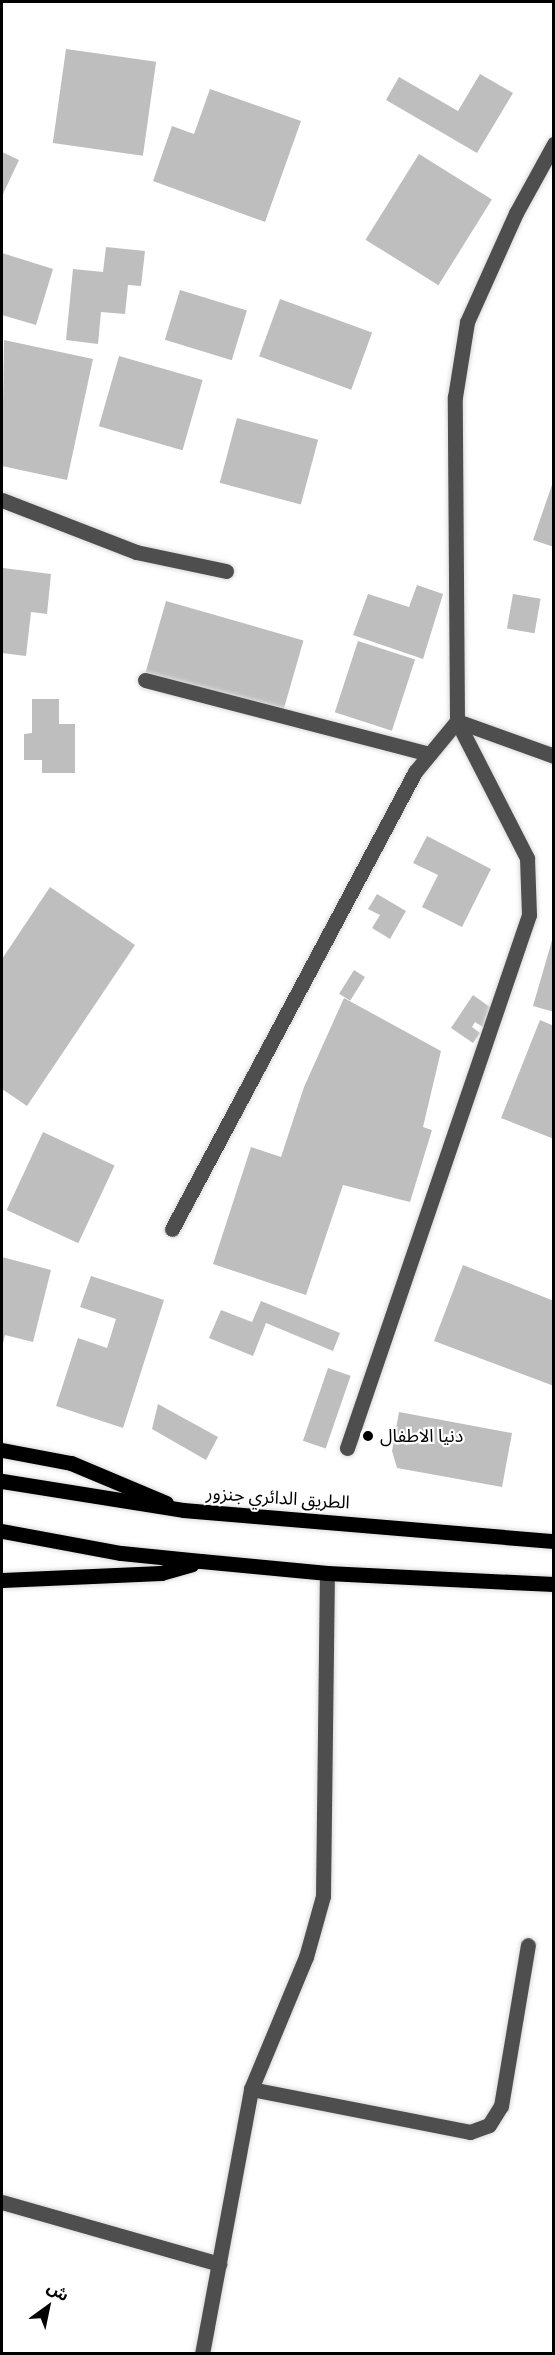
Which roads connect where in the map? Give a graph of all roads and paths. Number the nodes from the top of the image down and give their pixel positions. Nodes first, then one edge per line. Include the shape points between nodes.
1 (554, 144) edge
2 (2, 500) edge
3 (226, 572) dead end
4 (145, 680) dead end
5 (457, 721) junction
6 (430, 754) junction
7 (554, 756) edge
8 (172, 1229) dead end
9 (347, 1448) dead end
10 (2, 1450) edge
11 (2, 1482) edge
12 (183, 1510) junction
13 (2, 1531) edge
14 (554, 1541) edge
15 (201, 1562) junction
16 (327, 1572) junction
17 (2, 1580) edge
18 (554, 1584) edge
19 (528, 1945) dead end
20 (251, 2090) junction
21 (2, 2202) edge
22 (219, 2264) junction
23 (202, 2354) edge

1 - 5 street via 516,213 467,322 454,398
2 - 3 street via 136,552
4 - 6 street
5 - 6 street
5 - 7 street
5 - 9 street via 528,858 529,915
6 - 8 street via 415,772
10 - 12 main road via 71,1463
11 - 12 main road, الطريق الدائري جنزور
12 - 14 main road, الطريق الدائري جنزور
13 - 15 main road via 121,1553
15 - 16 main road
15 - 17 main road via 161,1573
16 - 18 main road
16 - 20 street via 323,1896 306,1957
19 - 20 street via 501,2106 489,2125 471,2132
20 - 22 street
21 - 22 street
22 - 23 street

